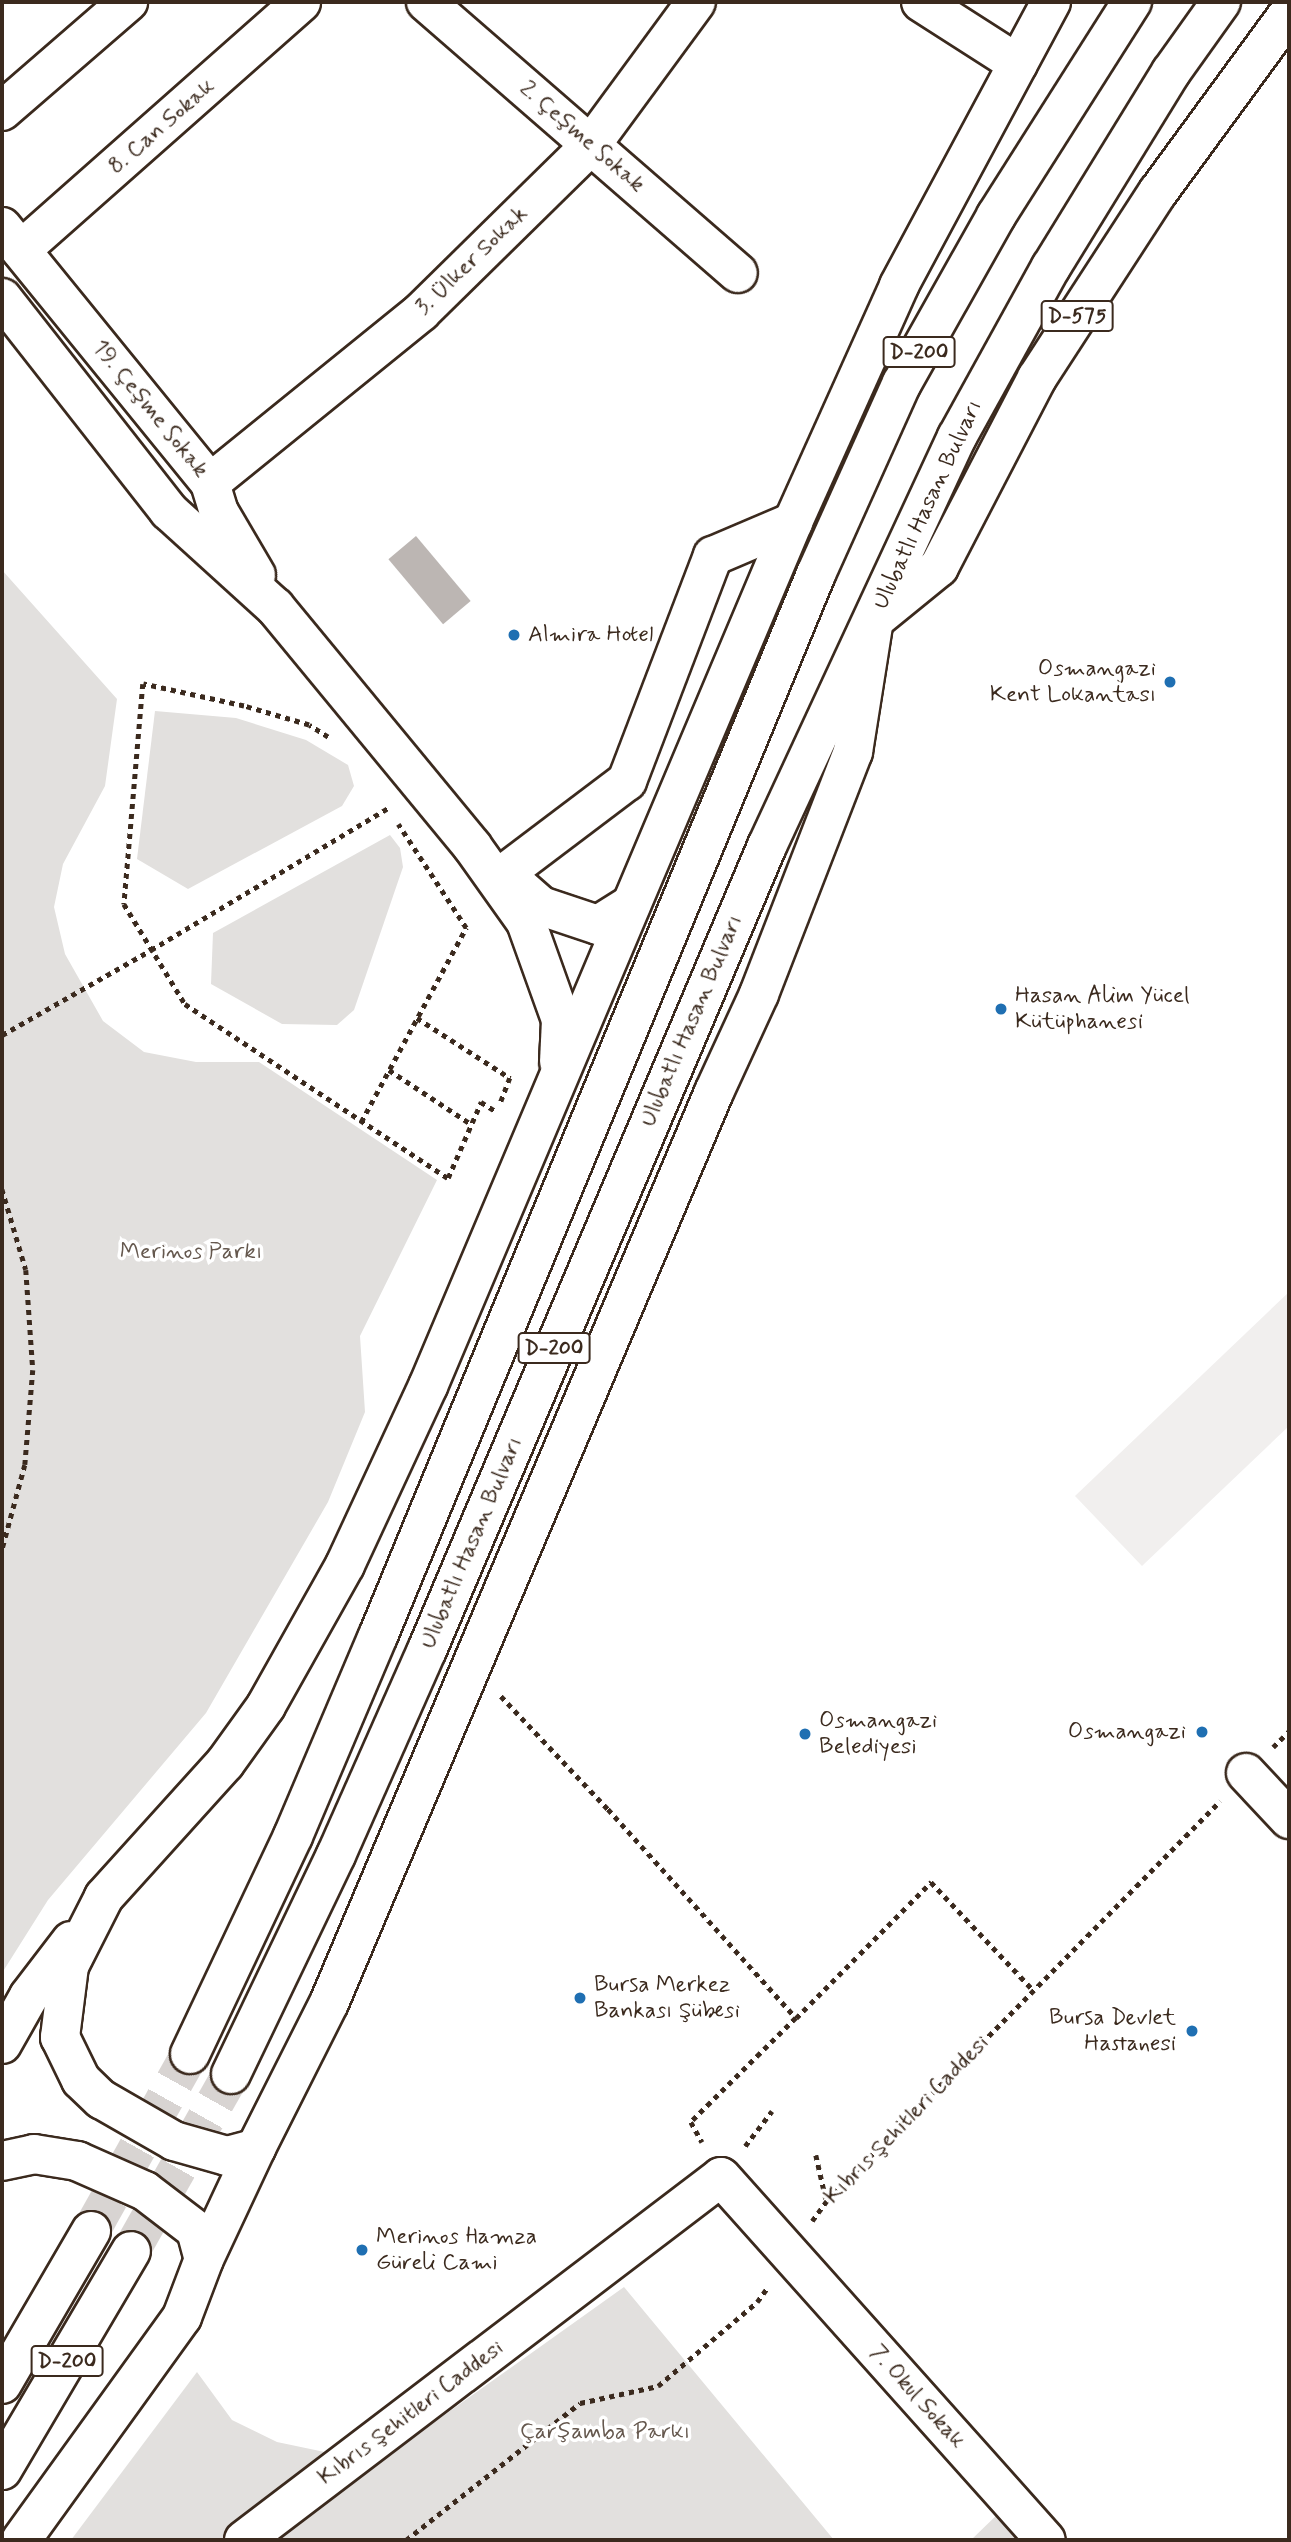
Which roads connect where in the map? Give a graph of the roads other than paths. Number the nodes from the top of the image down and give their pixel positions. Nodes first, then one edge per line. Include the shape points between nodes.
1 (128, 2) edge
2 (301, 2) edge
3 (426, 2) edge
4 (696, 2) edge
5 (921, 2) edge
6 (1051, 2) edge
7 (1132, 2) edge
8 (1221, 2) edge
9 (1283, 31) edge
10 (1018, 64) junction
11 (2, 111) edge
12 (591, 145) junction
13 (11, 238) edge
14 (738, 273) dead end
15 (899, 286) junction
16 (2, 298) edge
17 (210, 483) junction
18 (793, 522) junction
19 (275, 607) junction
20 (874, 620) junction
21 (755, 728) junction
22 (472, 846) junction
23 (504, 874) junction
24 (631, 904) junction
25 (558, 1081) junction
26 (1246, 1773) road end
27 (1289, 1819) edge
28 (104, 1897) junction
29 (2, 2044) edge
30 (190, 2054) tunnel mouth
31 (231, 2074) tunnel mouth
32 (256, 2148) junction
33 (2, 2161) edge
34 (91, 2231) tunnel mouth
35 (131, 2251) tunnel mouth
36 (789, 2254) joint
37 (204, 2259) junction
38 (2, 2384) edge
39 (2, 2470) edge
40 (20, 2540) edge
41 (244, 2540) edge
42 (1046, 2540) edge

1 - 11 main road
2 - 13 main road, 8. Can Sokak
3 - 12 main road, 2. Çeşme Sokak
4 - 12 main road, 3. Ülker Sokak
5 - 10 main road
6 - 10 main road
7 - 21 main road, D-200 via 996,216 902,383
8 - 20 main road, Ulubatlı Hasan Bulvarı / D-200 via 1171,72 1045,279 957,437
9 - 20 main road, D-575 via 1158,192 1037,378 939,567
10 - 15 main road
12 - 14 main road, 2. Çeşme Sokak
12 - 17 main road, 3. Ülker Sokak via 422,312
13 - 17 main road, 19. Çeşme Sokak
15 - 18 main road
15 - 21 main road
16 - 19 main road, 19. Çeşme Sokak via 169,511
17 - 19 main road, 19. Çeşme Sokak via 219,512
18 - 23 main road via 713,556 627,781
18 - 24 main road
19 - 22 main road, 19. Çeşme Sokak
20 - 31 main road, Ulubatlı Hasan Bulvarı / D-200 via 762,859 337,1855
20 - 32 main road via 853,752 759,994 708,1104 329,2003
21 - 30 main road, D-200 via 314,1786
22 - 23 main road
22 - 25 main road via 526,922 561,1020
23 - 24 main road via 541,906 598,925
24 - 25 main road
25 - 28 main road via 428,1386 345,1565 257,1717 225,1763
26 - 27 main road
28 - 29 main road via 29,1996
28 - 32 main road via 69,1966 60,2038 81,2080 101,2099 174,2141 227,2156
32 - 37 main road
33 - 37 main road via 34,2154 77,2161 145,2191 196,2230
34 - 38 main road, D-200
35 - 39 main road, D-200
36 - 41 main road, Kıbrıs Şehitleri Caddesi via 721,2177
36 - 42 main road, 7. Okul Sokak
37 - 40 main road via 182,2317

